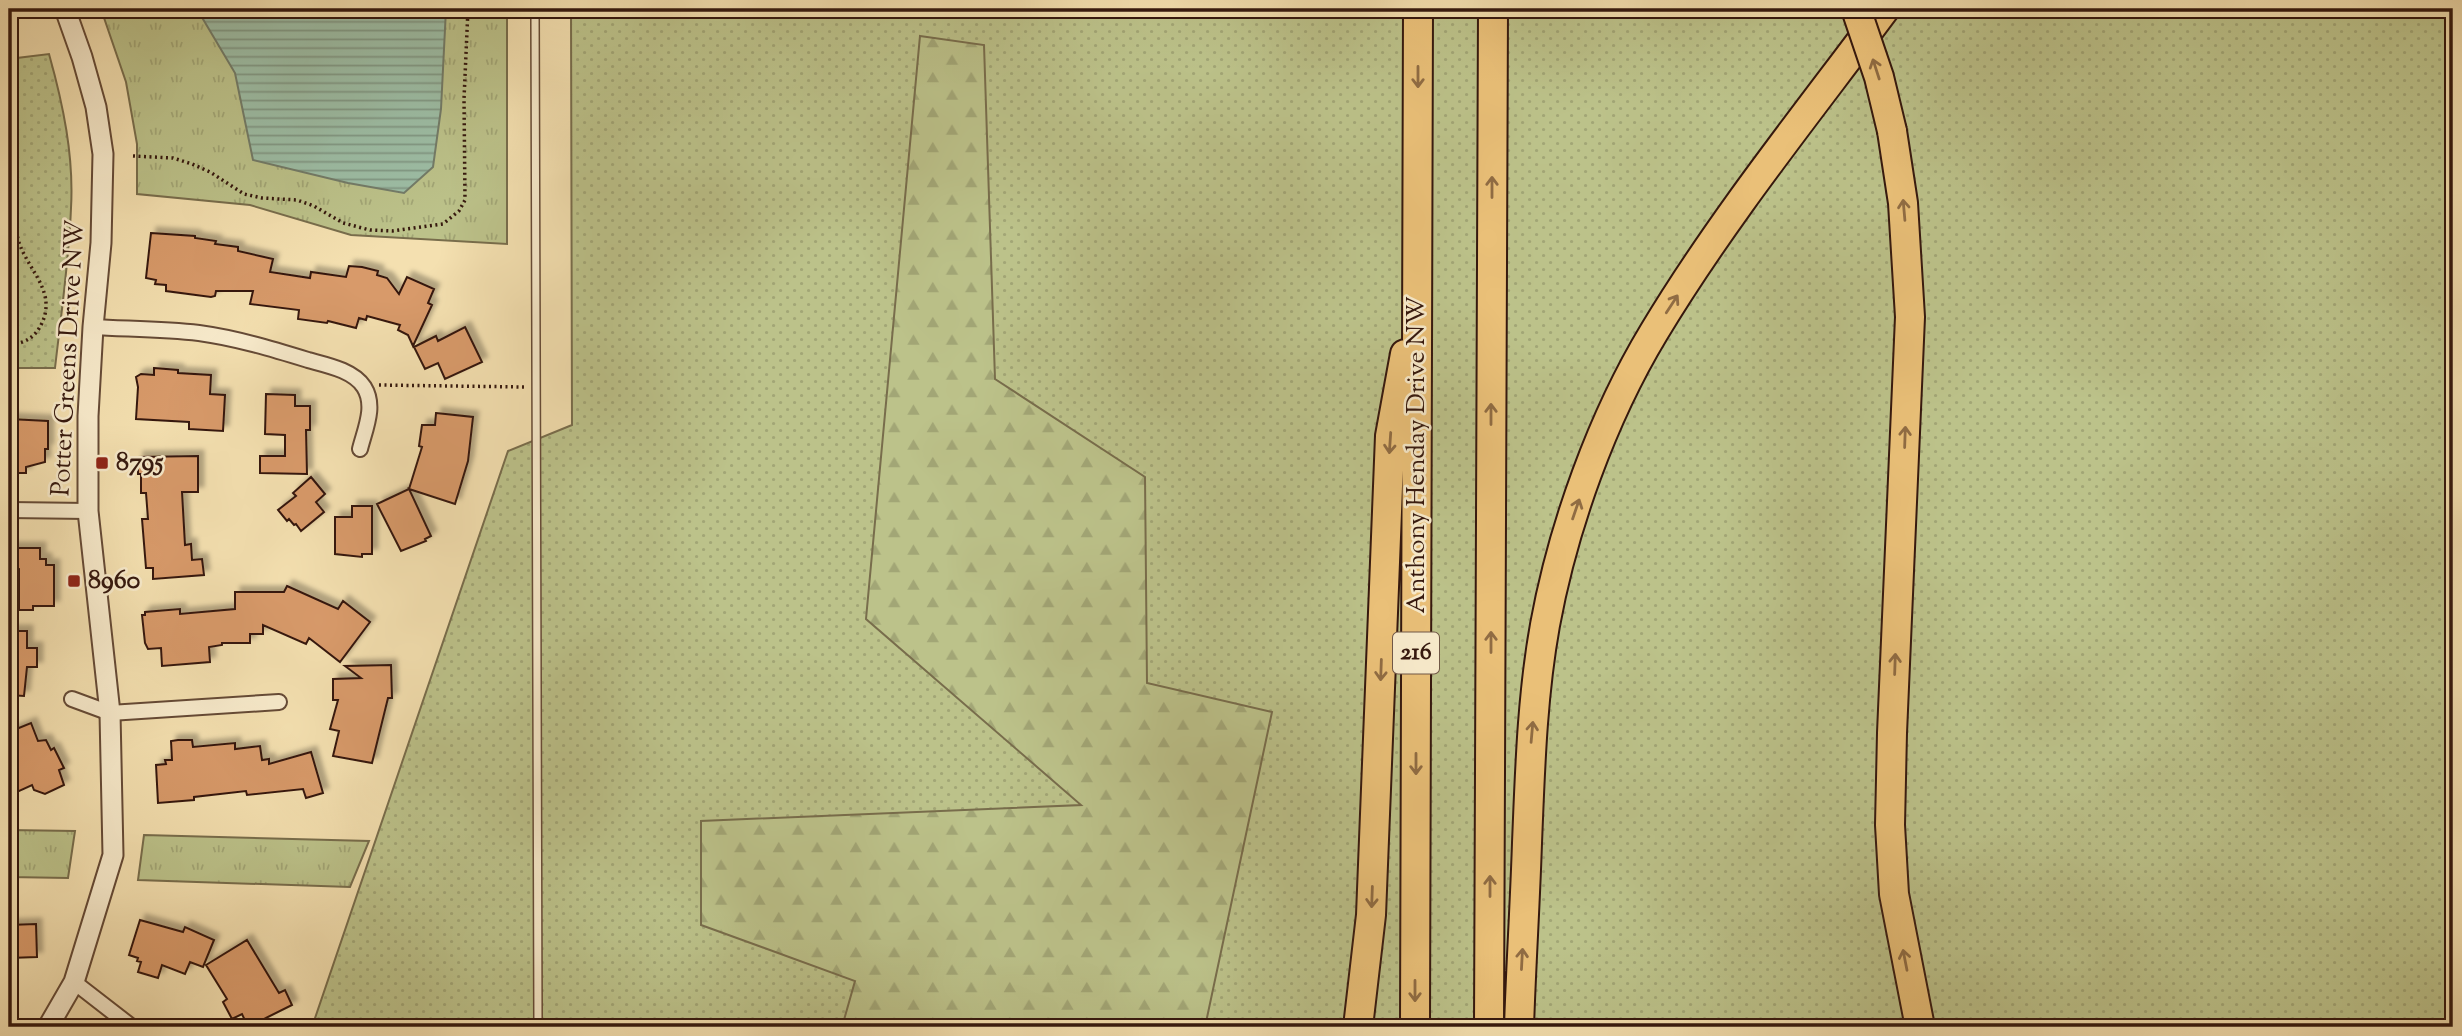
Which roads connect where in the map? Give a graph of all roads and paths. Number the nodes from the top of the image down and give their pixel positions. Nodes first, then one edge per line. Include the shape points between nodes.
1 (65, 9) edge
2 (468, 9) edge
3 (535, 9) edge
4 (1418, 9) edge
5 (1493, 9) edge
6 (1856, 9) edge
7 (1885, 9) edge
8 (9, 139) edge
9 (133, 156) dead end
10 (1418, 279) junction
11 (93, 327) junction
12 (9, 345) edge
13 (363, 385) junction
14 (536, 388) junction
15 (360, 449) dead end
16 (9, 510) edge
17 (88, 511) junction
18 (72, 699) dead end
19 (279, 702) dead end
20 (110, 713) junction
21 (74, 982) junction
22 (48, 1027) edge
23 (132, 1027) edge
24 (538, 1027) edge
25 (1358, 1027) edge
26 (1415, 1027) edge
27 (1489, 1027) edge
28 (1518, 1027) edge
29 (1920, 1027) edge

1 - 11 street, Potter Greens Drive NW via 96,107 103,154
2 - 9 path via 465,200 443,224 392,231 357,228 297,200 244,194 192,164
3 - 14 lane
4 -> 10 highway, Anthony Henday Drive NW / 216
27 -> 5 highway
29 -> 6 highway, bridge via 1894,894 1890,825 1910,317 1903,203 1879,77
28 -> 7 highway via 1536,688 1562,552 1589,471 1652,334 1710,245
8 - 12 path via 17,165 18,237 23,255 44,288 47,304 36,335
10 -> 25 highway via 1390,436 1371,915
10 -> 26 highway, Anthony Henday Drive NW / 216
11 - 13 street via 225,337 324,365
11 - 17 street, Potter Greens Drive NW
13 - 14 path
13 - 15 street via 370,408
14 - 24 lane
16 - 17 street
17 - 20 street, Potter Greens Drive NW
18 - 20 street
19 - 20 street
20 - 21 street, Potter Greens Drive NW via 113,855
21 - 22 street, Potter Greens Drive NW
21 - 23 street

